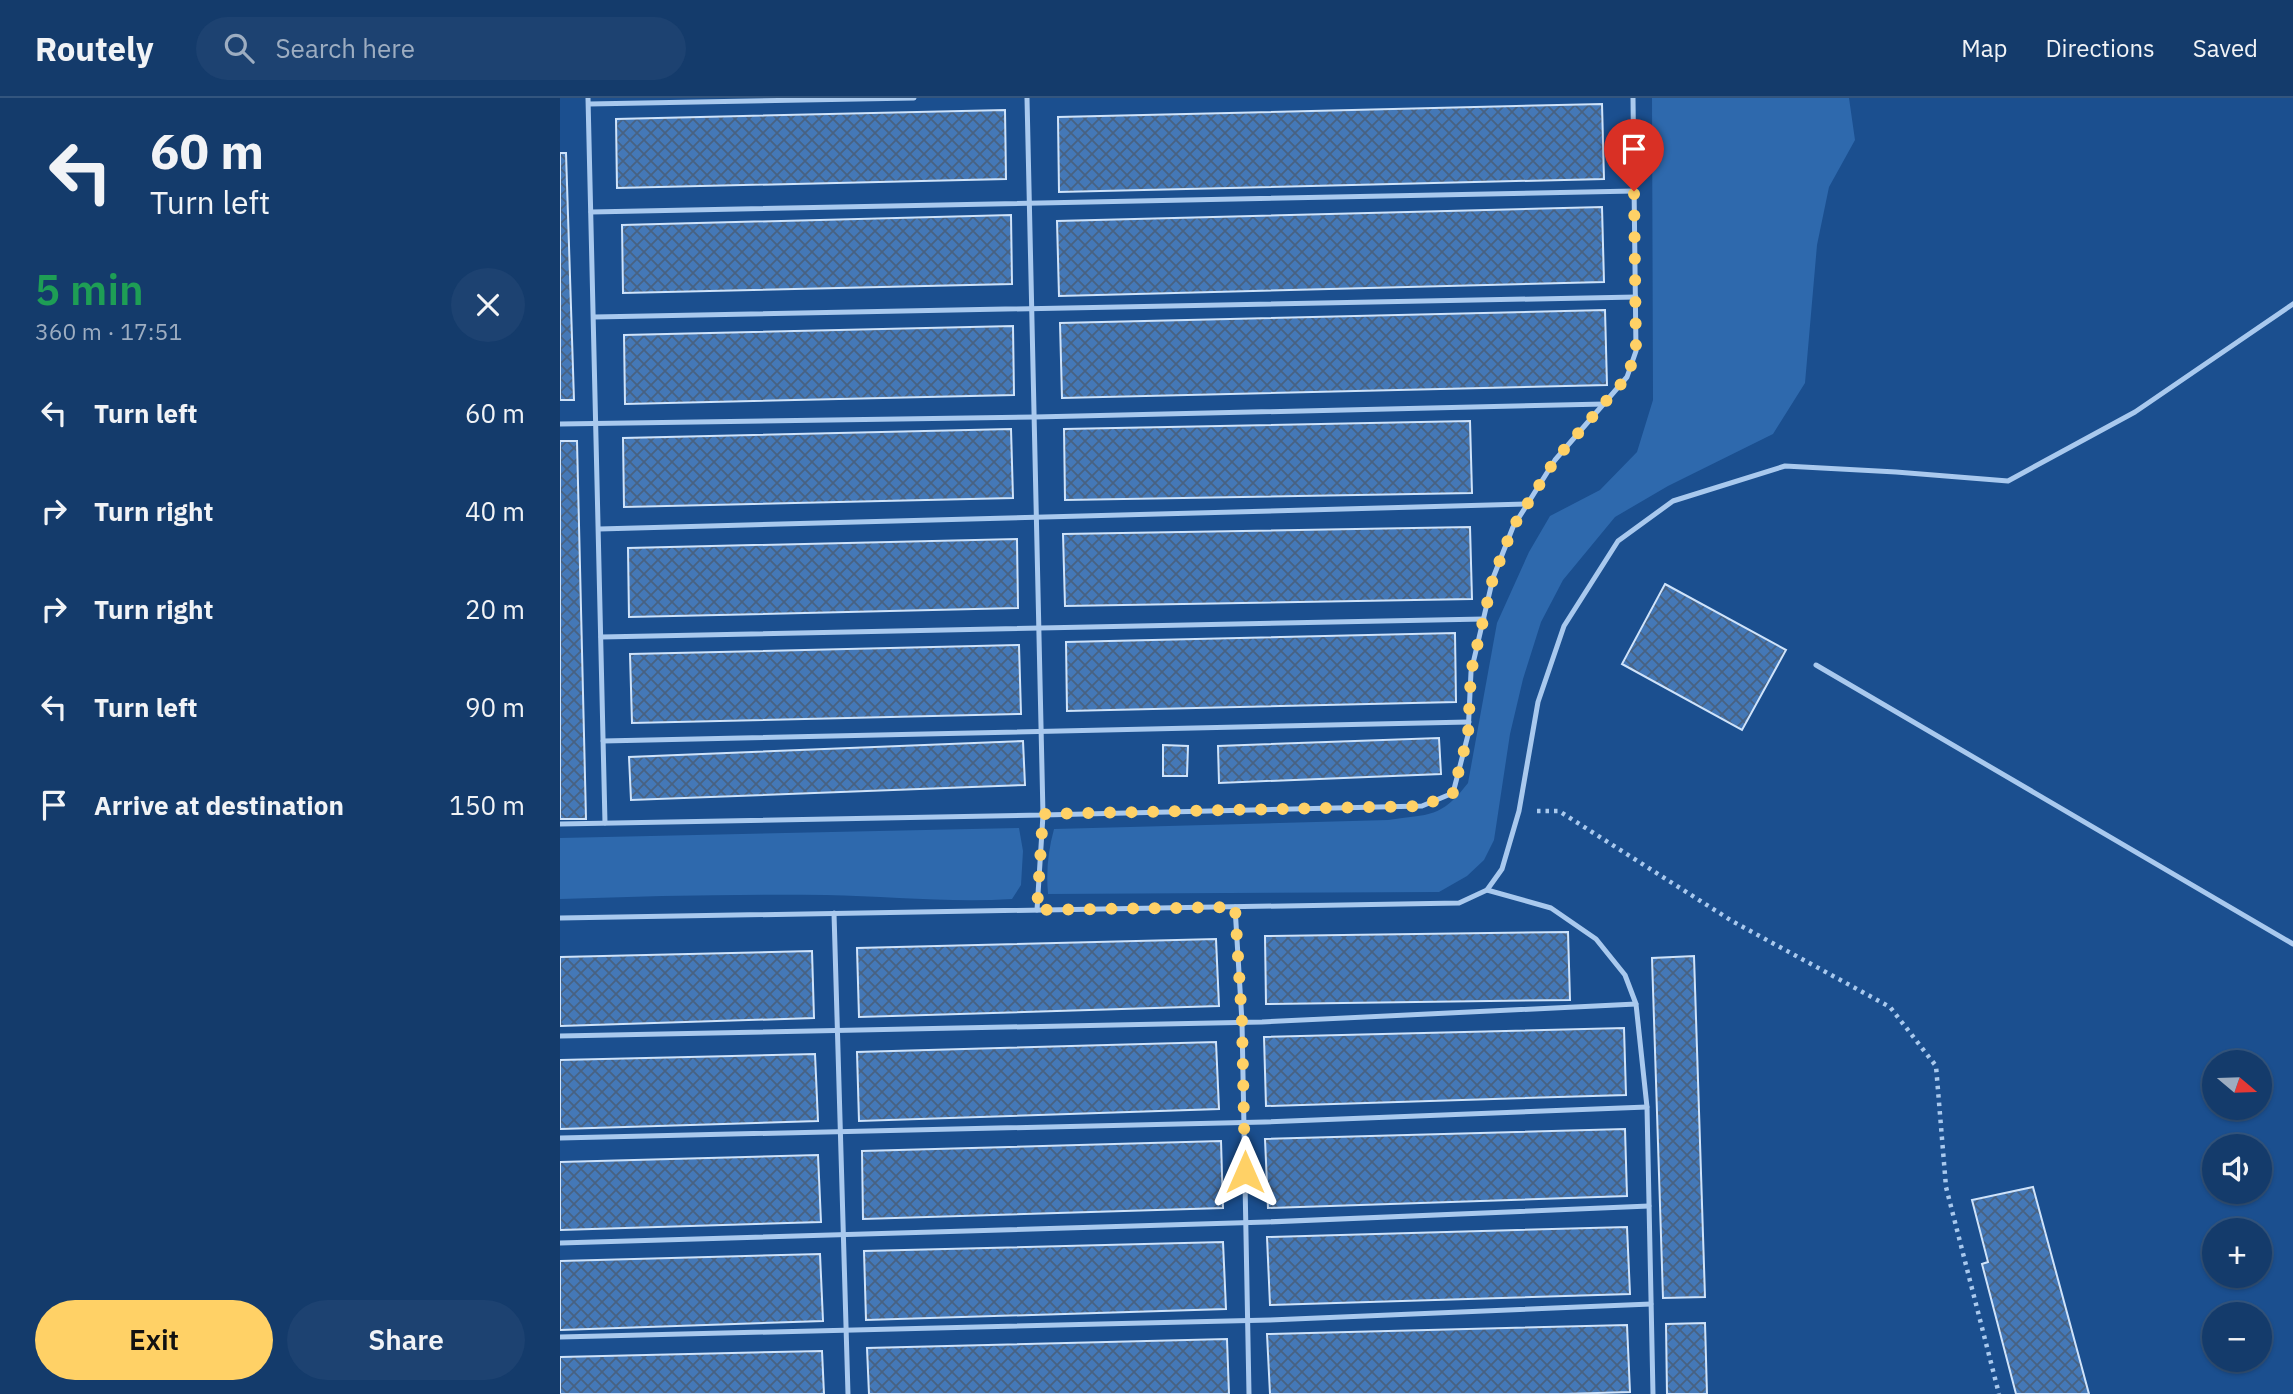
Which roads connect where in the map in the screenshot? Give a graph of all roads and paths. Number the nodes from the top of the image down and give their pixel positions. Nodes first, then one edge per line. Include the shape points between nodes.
1 (914, 98) edge
2 (1027, 98) edge
3 (1633, 98) edge
4 (589, 101) edge
5 (1634, 191) junction
6 (1030, 204) junction
7 (591, 212) junction
8 (1636, 297) junction
9 (2293, 304) edge
10 (1032, 309) junction
11 (594, 317) junction
12 (1605, 404) junction
13 (1035, 417) junction
14 (596, 423) junction
15 (560, 424) edge
16 (1528, 504) junction
17 (1037, 517) junction
18 (599, 529) junction
19 (1484, 619) junction
20 (1039, 626) junction
21 (601, 637) junction
22 (1816, 665) dead end
23 (1469, 722) junction
24 (1042, 730) junction
25 (603, 741) junction
26 (1518, 811) junction
27 (1043, 814) junction
28 (605, 823) junction
29 (560, 824) edge
30 (1487, 890) junction
31 (1235, 907) junction
32 (1037, 910) junction
33 (834, 913) junction
34 (560, 918) edge
35 (2293, 944) edge
36 (1636, 1004) junction
37 (1242, 1022) junction
38 (836, 1030) junction
39 (560, 1036) edge
40 (1647, 1108) junction
41 (1245, 1122) junction
42 (840, 1130) junction
43 (560, 1138) edge
44 (1649, 1206) junction
45 (1245, 1223) junction
46 (843, 1235) junction
47 (560, 1243) edge
48 (1651, 1304) junction
49 (1247, 1321) junction
50 (846, 1329) junction
51 (560, 1337) edge
52 (848, 1394) edge
53 (1249, 1394) edge
54 (1653, 1394) edge
55 (1999, 1394) edge

1 - 4 lane
2 - 6 lane
3 - 5 lane
4 - 7 lane
5 - 6 lane
5 - 8 lane
6 - 7 lane
6 - 10 lane
7 - 11 lane
8 - 10 lane
8 - 12 lane via 1636,351 1627,377
9 - 26 lane via 2135,412 2008,481 1785,466 1673,501 1618,541 1564,626 1538,702
10 - 11 lane
10 - 13 lane
11 - 14 lane
12 - 13 lane
12 - 16 lane via 1555,460
13 - 14 lane
13 - 17 lane
14 - 15 lane
14 - 18 lane
16 - 17 lane
16 - 19 lane via 1513,527 1493,578
17 - 18 lane
17 - 20 lane
18 - 21 lane
19 - 20 lane
19 - 23 lane via 1471,672
20 - 21 lane
20 - 24 lane
21 - 25 lane
22 - 35 lane
23 - 24 lane
23 - 27 lane via 1453,793 1422,806
24 - 25 lane
24 - 27 lane
25 - 28 lane
26 - 30 lane via 1502,869
26 - 55 path via 1559,811 1732,921 1890,1007 1936,1066 1945,1187
27 - 28 lane
27 - 32 lane
28 - 29 lane
30 - 31 lane via 1459,903
30 - 36 lane via 1551,908 1596,939 1625,975
31 - 32 lane
31 - 37 lane
32 - 33 lane
33 - 34 lane
33 - 38 lane
36 - 37 lane
36 - 40 lane
37 - 38 lane
37 - 41 lane
38 - 39 lane
38 - 42 lane
40 - 41 lane
40 - 44 lane
41 - 42 lane
41 - 45 lane
42 - 43 lane
42 - 46 lane
44 - 45 lane
44 - 48 lane
45 - 46 lane
45 - 49 lane
46 - 47 lane
46 - 50 lane
48 - 49 lane
48 - 54 lane
49 - 50 lane
49 - 53 lane
50 - 51 lane
50 - 52 lane

